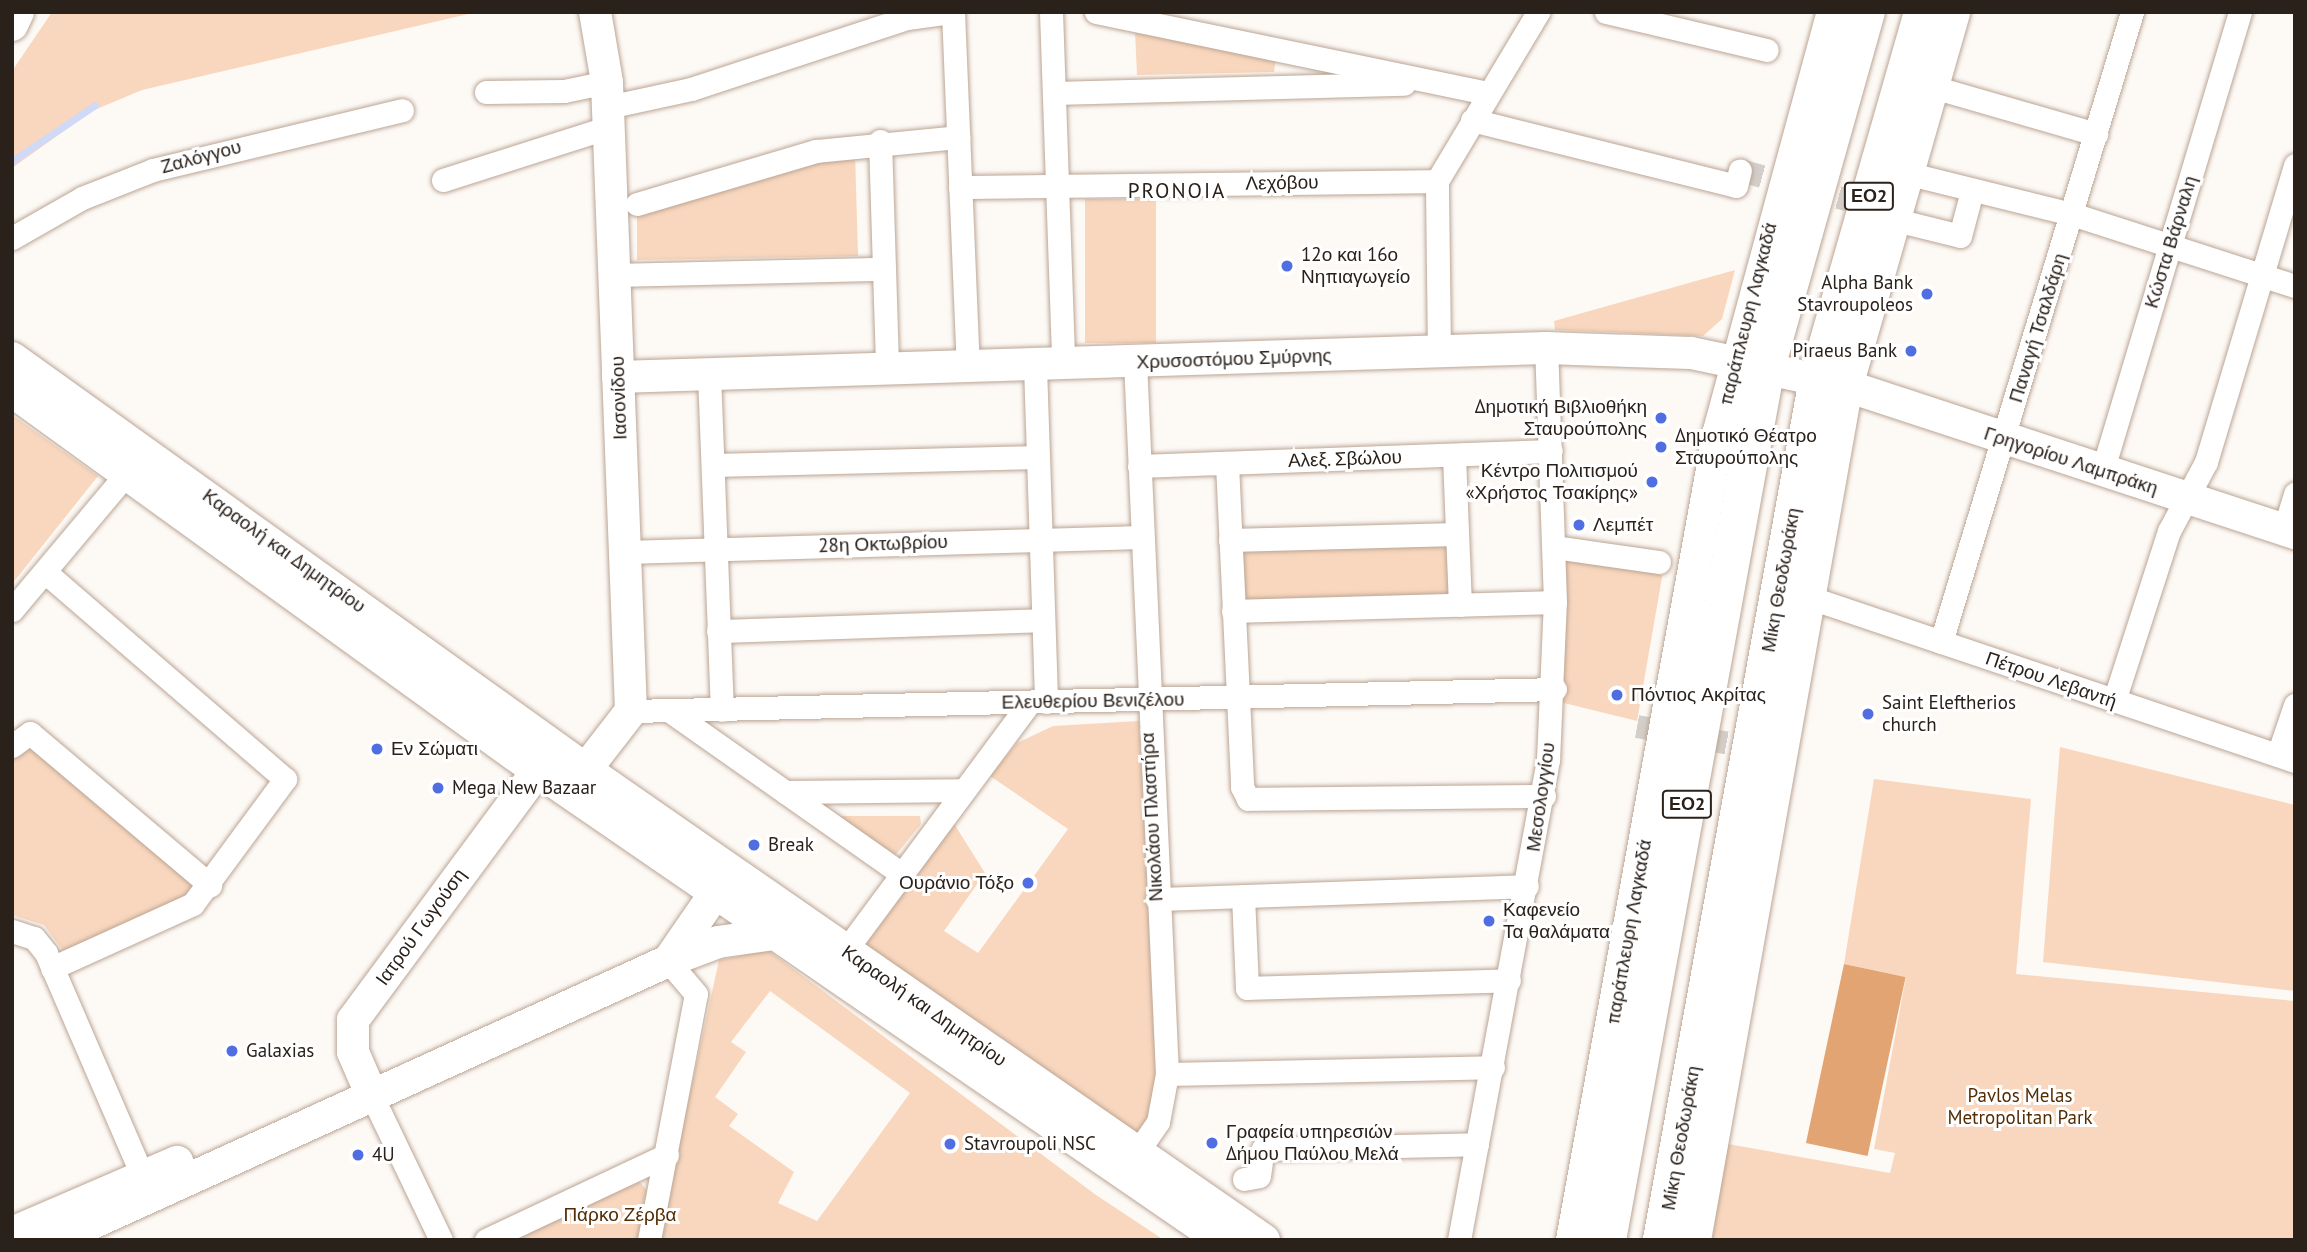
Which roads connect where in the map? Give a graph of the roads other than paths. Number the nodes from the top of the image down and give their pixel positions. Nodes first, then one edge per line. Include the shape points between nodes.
1 (18, 12) edge
2 (595, 12) edge
3 (952, 12) edge
4 (1051, 12) edge
5 (1096, 12) edge
6 (1538, 12) edge
7 (1606, 12) edge
8 (1833, 12) edge
9 (1866, 12) edge
10 (1923, 12) edge
11 (1954, 12) edge
12 (2132, 12) edge
13 (2240, 12) edge
14 (12, 25) edge
15 (1767, 50) dead end
16 (1442, 83) junction
17 (1933, 87) junction
18 (486, 92) dead end
19 (1054, 93) junction
20 (1488, 93) junction
21 (608, 105) junction
22 (402, 110) dead end
23 (1472, 120) junction
24 (2096, 134) junction
25 (958, 137) junction
26 (880, 141) junction
27 (2295, 165) edge
28 (1906, 173) junction
29 (1738, 178) tunnel mouth
30 (443, 180) dead end
31 (1437, 181) junction
32 (1057, 186) junction
33 (960, 187) junction
34 (1972, 191) junction
35 (637, 204) dead end
36 (2071, 214) junction
37 (1892, 219) junction
38 (12, 238) edge
39 (2170, 246) junction
40 (884, 269) junction
41 (614, 275) junction
42 (2262, 276) junction
43 (2295, 286) edge
44 (1546, 348) junction
45 (1439, 352) junction
46 (12, 358) edge
47 (1135, 362) junction
48 (1750, 364) junction
49 (1049, 365) junction
50 (968, 366) junction
51 (887, 369) junction
52 (709, 374) junction
53 (618, 377) junction
54 (1833, 383) junction
55 (12, 391) edge
56 (2004, 439) junction
57 (1551, 451) junction
58 (1454, 456) junction
59 (1038, 457) junction
60 (1227, 464) junction
61 (713, 466) junction
62 (1139, 466) junction
63 (2102, 472) junction
64 (126, 474) junction
65 (2295, 494) edge
66 (2187, 499) junction
67 (2289, 531) edge
68 (1457, 534) junction
69 (1140, 537) junction
70 (1040, 540) junction
71 (1230, 540) junction
72 (1555, 547) junction
73 (716, 549) junction
74 (625, 552) junction
75 (1659, 562) dead end
76 (45, 572) junction
77 (1808, 597) junction
78 (1555, 602) junction
79 (1460, 605) junction
80 (12, 610) edge
81 (1233, 611) junction
82 (1043, 620) junction
83 (719, 631) junction
84 (1941, 642) junction
85 (1555, 689) junction
86 (1237, 697) junction
87 (1146, 700) junction
88 (2114, 701) junction
89 (1037, 703) junction
90 (2295, 705) edge
91 (722, 710) junction
92 (631, 711) junction
93 (670, 711) junction
94 (16, 740) edge
95 (547, 758) junction
96 (2286, 758) edge
97 (578, 780) junction
98 (964, 790) junction
99 (785, 792) junction
100 (1544, 796) junction
101 (902, 874) junction
102 (723, 882) junction
103 (210, 885) junction
104 (1527, 886) junction
105 (1244, 896) junction
106 (1157, 899) junction
107 (12, 931) edge
108 (774, 934) junction
109 (845, 951) junction
110 (668, 961) junction
111 (52, 968) junction
112 (1509, 980) junction
113 (1493, 1067) junction
114 (1167, 1074) junction
115 (372, 1096) junction
116 (1477, 1144) junction
117 (667, 1155) junction
118 (1128, 1165) junction
119 (1244, 1179) dead end
120 (148, 1187) junction
121 (38, 1234) edge
122 (441, 1240) edge
123 (486, 1240) edge
124 (649, 1240) edge
125 (1221, 1240) edge
126 (1264, 1240) edge
127 (1459, 1240) edge
128 (1572, 1240) edge
129 (1607, 1240) edge
130 (1662, 1240) edge
131 (1695, 1240) edge

1 - 14 street
2 - 21 street, Ιασονίδου
3 - 21 street via 906,18 701,86
3 - 25 street
4 - 19 street
5 - 16 street
6 - 20 street
7 - 15 street
8 - 48 street, παράπλευρη Λαγκαδά
9 - 48 highway, ΕΟ2
10 - 54 highway, Μίκη Θεοδωράκη / ΕΟ2
11 - 17 street
12 - 24 street, Παναγή Τσαλδάρη
13 - 39 street, Κώστα Βάρναλη
16 - 19 street
16 - 20 street
17 - 24 street
17 - 28 street
18 - 21 street via 564,92
19 - 32 street
20 - 23 street
21 - 30 street
21 - 41 street, Ιασονίδου
22 - 38 street, Ζαλόγγου via 160,167 82,198
23 - 29 street
23 - 31 street
24 - 36 street, Παναγή Τσαλδάρη
25 - 26 street
25 - 33 street
26 - 35 street via 816,151
26 - 40 street
27 - 42 street
28 - 34 street
28 - 37 street
31 - 32 street, Λεχόβου
31 - 45 street
32 - 33 street, Λεχόβου
32 - 49 street
33 - 50 street
34 - 36 street
34 - 37 street via 1960,236
36 - 39 street
36 - 56 street, Παναγή Τσαλδάρη
37 - 54 street
39 - 42 street
39 - 63 street, Κώστα Βάρναλη
40 - 41 street
40 - 51 street
41 - 53 street, Ιασονίδου
42 - 43 street
42 - 66 street via 2206,462
44 - 45 street, Χρυσοστόμου Σμύρνης
44 - 48 street, Χρυσοστόμου Σμύρνης via 1642,349
44 - 57 street, Μεσολογγίου
45 - 47 street, Χρυσοστόμου Σμύρνης
46 - 95 street, Καραολή και Δημητρίου
47 - 49 street, Χρυσοστόμου Σμύρνης
47 - 62 street, Νικολάου Πλαστήρα
48 - 54 street, Χρυσοστόμου Σμύρνης
48 - 128 street, παράπλευρη Λαγκαδά
48 - 129 highway, ΕΟ2
49 - 50 street, Χρυσοστόμου Σμύρνης
49 - 59 street
50 - 51 street, Χρυσοστόμου Σμύρνης
51 - 52 street, Χρυσοστόμου Σμύρνης
52 - 53 street, Χρυσοστόμου Σμύρνης
52 - 61 street
53 - 74 street, Ιασονίδου
54 - 56 street, Γρηγορίου Λαμπράκη
54 - 77 street
54 - 130 highway, Μίκη Θεοδωράκη / ΕΟ2
55 - 64 street, Καραολή και Δημητρίου
56 - 63 street, Γρηγορίου Λαμπράκη
56 - 84 street, Παναγή Τσαλδάρη
57 - 58 street, Αλεξ. Σβώλου
57 - 72 street, Μεσολογγίου
58 - 60 street, Αλεξ. Σβώλου
58 - 68 street
59 - 61 street
59 - 70 street
60 - 62 street, Αλεξ. Σβώλου
60 - 71 street
61 - 73 street
62 - 69 street, Νικολάου Πλαστήρα
63 - 66 street, Γρηγορίου Λαμπράκη
64 - 76 street
64 - 95 street, Καραολή και Δημητρίου
65 - 67 street
66 - 67 street, Γρηγορίου Λαμπράκη
66 - 88 street via 2169,531
68 - 71 street
68 - 79 street
69 - 70 street, 28η Οκτωβρίου
69 - 87 street, Νικολάου Πλαστήρα
70 - 73 street, 28η Οκτωβρίου
70 - 82 street
71 - 81 street
72 - 75 street
72 - 78 street, Μεσολογγίου
73 - 74 street, 28η Οκτωβρίου
73 - 83 street
74 - 92 street, Ιασονίδου
76 - 80 street
76 - 103 street via 285,779
77 - 84 street, Πέτρου Λεβαντή
77 - 131 street
78 - 79 street
78 - 85 street, Μεσολογγίου
79 - 81 street
81 - 86 street
82 - 83 street
82 - 89 street
83 - 91 street
84 - 88 street, Πέτρου Λεβαντή
85 - 86 street, Ελευθερίου Βενιζέλου
85 - 100 street, Μεσολογγίου
86 - 87 street, Ελευθερίου Βενιζέλου
86 - 100 street via 1242,787 1260,803
87 - 89 street, Ελευθερίου Βενιζέλου
87 - 106 street, Νικολάου Πλαστήρα
88 - 96 street, Πέτρου Λεβαντή
89 - 91 street, Ελευθερίου Βενιζέλου
89 - 98 street
90 - 96 street
91 - 93 street, Ελευθερίου Βενιζέλου
92 - 93 street, Ελευθερίου Βενιζέλου
92 - 97 street
93 - 99 street
94 - 103 street via 30,733
95 - 97 street, Καραολή και Δημητρίου
95 - 115 street, Ιατρού Γωγούση via 353,1020 353,1052
97 - 102 street, Καραολή και Δημητρίου
98 - 99 street
98 - 101 street
99 - 101 street
100 - 104 street, Μεσολογγίου
101 - 109 street
102 - 108 street, Καραολή και Δημητρίου
102 - 109 street, Καραολή και Δημητρίου
102 - 110 street
103 - 111 street via 194,904
104 - 105 street
104 - 112 street, Μεσολογγίου
105 - 106 street
105 - 112 street via 1247,988
106 - 114 street, Νικολάου Πλαστήρα
107 - 111 street via 38,942
108 - 110 street via 718,942
108 - 118 street, Καραολή και Δημητρίου
109 - 118 street, Καραολή και Δημητρίου
110 - 115 street
110 - 117 street via 696,994
111 - 120 street
112 - 113 street, Μεσολογγίου
113 - 114 street
113 - 116 street, Μεσολογγίου
114 - 118 street, Νικολάου Πλαστήρα via 1158,1122
115 - 120 street via 311,1103
115 - 122 street
116 - 119 street via 1263,1149 1259,1176
116 - 127 street, Μεσολογγίου
117 - 123 street
117 - 124 street
118 - 125 street, Καραολή και Δημητρίου
118 - 126 street, Καραολή και Δημητρίου
120 - 121 street

